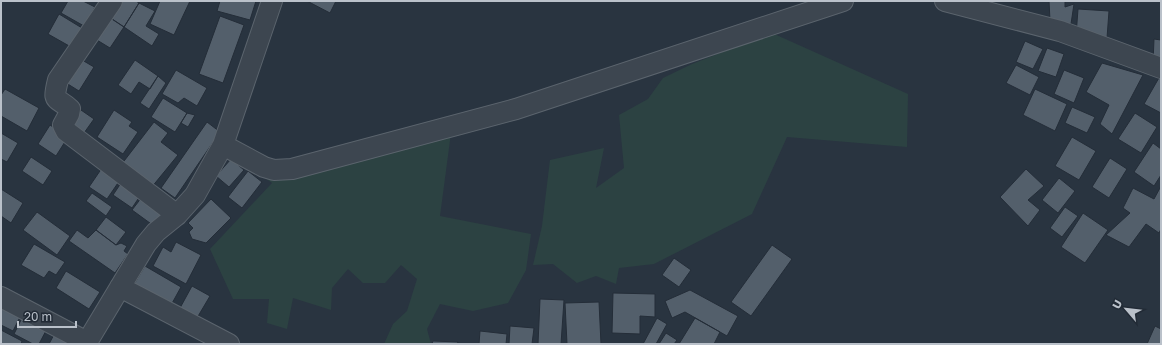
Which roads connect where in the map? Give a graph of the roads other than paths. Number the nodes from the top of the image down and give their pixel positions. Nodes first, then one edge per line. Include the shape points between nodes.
1 (112, 1) edge
2 (272, 1) edge
3 (843, 1) edge
4 (945, 1) edge
5 (1161, 68) edge
6 (223, 145) junction
7 (177, 215) junction
8 (120, 287) junction
9 (1, 297) edge
10 (87, 343) edge
11 (229, 344) edge

1 - 7 street via 58,80 55,95 57,101 70,109 70,114 63,125 66,131
2 - 6 street
3 - 6 street via 516,109 292,169 274,170
4 - 5 street via 1060,31
6 - 7 street via 195,195
7 - 8 street via 146,244
8 - 10 street
8 - 11 street
9 - 10 street

